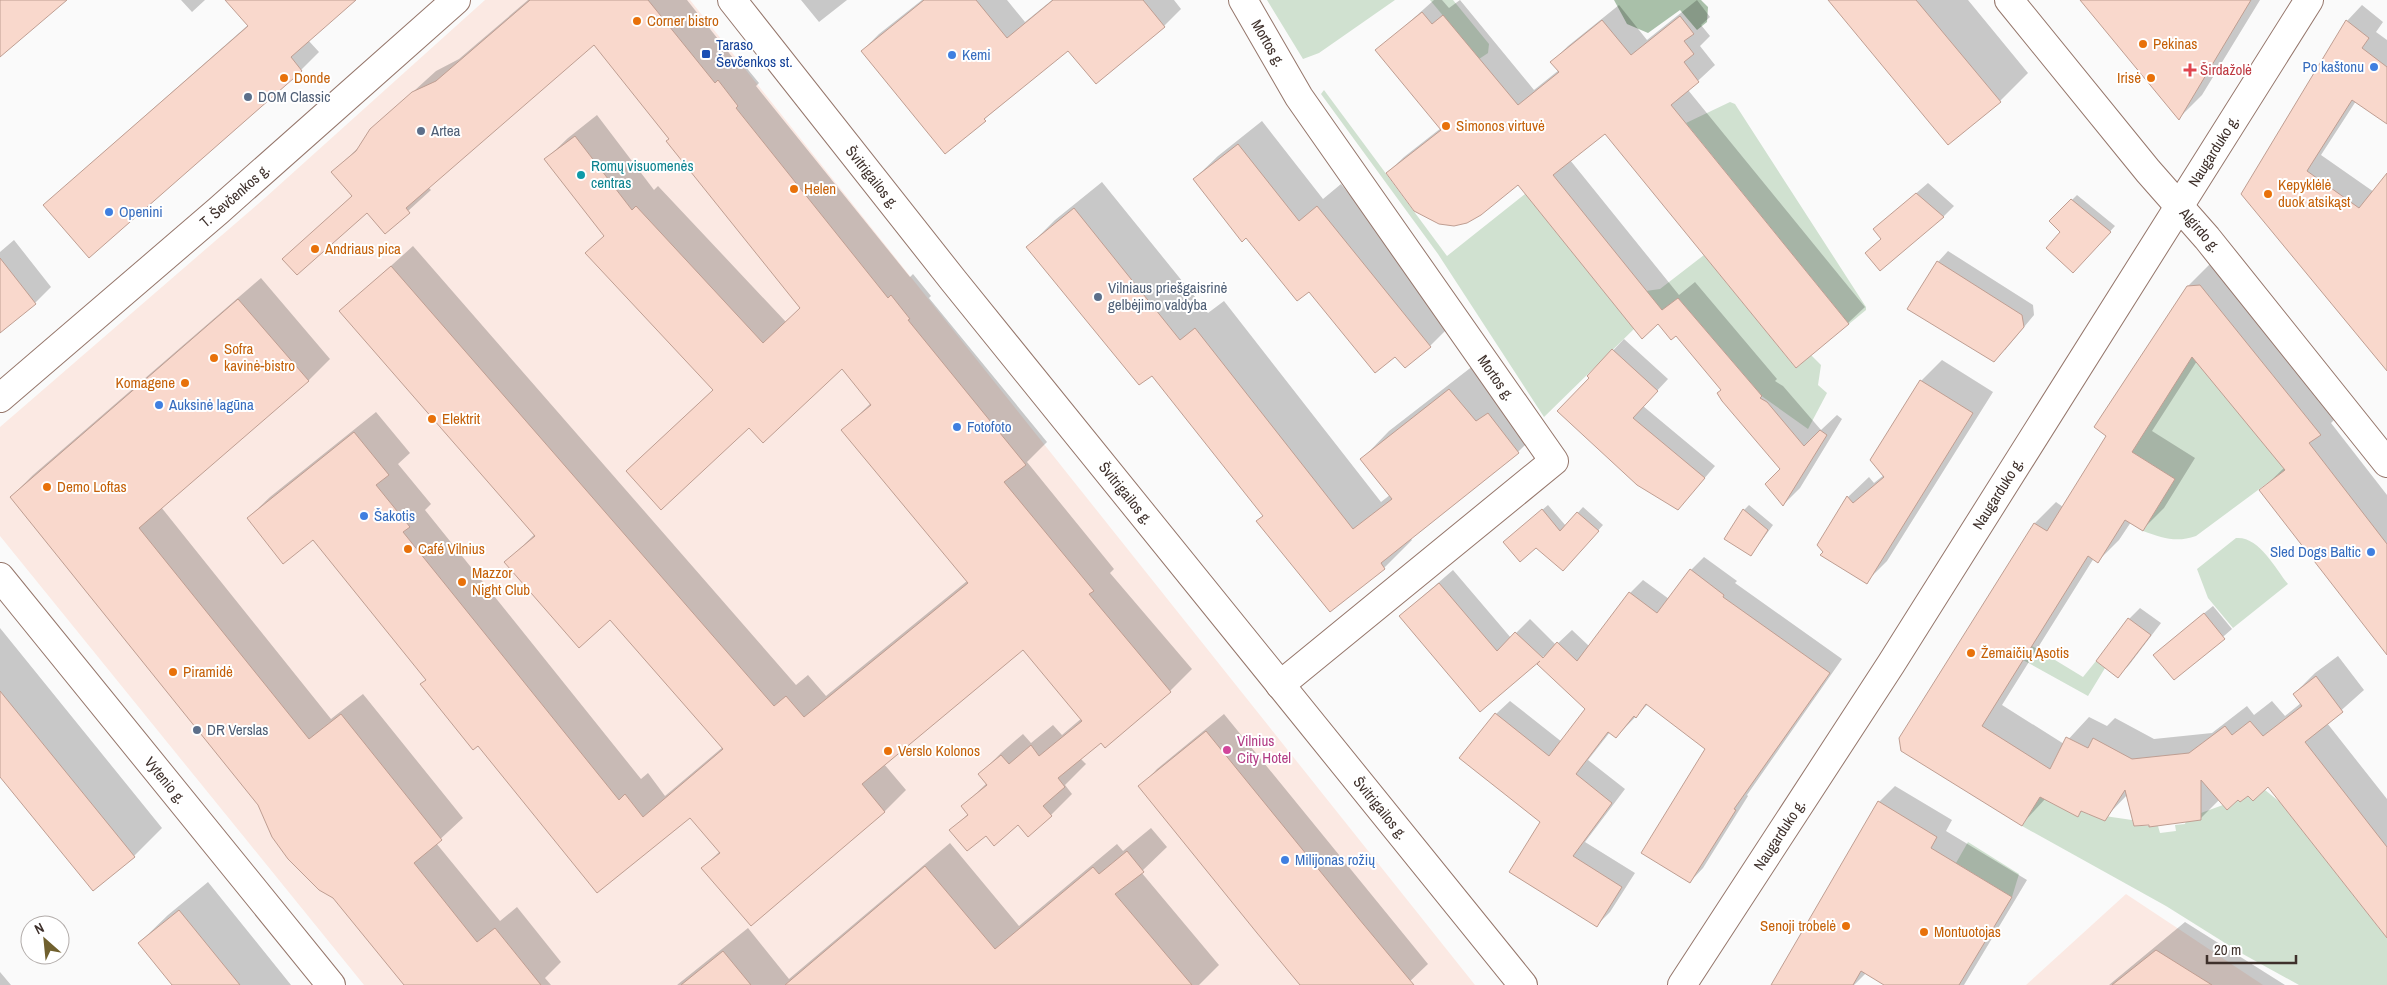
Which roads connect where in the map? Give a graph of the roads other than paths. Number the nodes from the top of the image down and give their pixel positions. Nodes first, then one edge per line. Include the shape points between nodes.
1 (456, 0) edge
2 (732, 0) edge
3 (1243, 0) edge
4 (2009, 0) edge
5 (2309, 0) edge
6 (2178, 205) junction
7 (4, 397) edge
8 (2387, 463) edge
9 (0, 577) edge
10 (1280, 685) junction
11 (331, 985) edge
12 (1523, 985) edge
13 (1682, 985) edge

1 - 7 street, T. Ševčenkos g.
2 - 10 street, Švitrigailos g.
3 - 10 street, Mortos g. via 1299,97 1554,462
4 - 6 street, Algirdo g.
5 - 6 street, Naugarduko g.
6 - 8 street, Algirdo g.
6 - 13 street, Naugarduko g. via 1891,664
9 - 11 street, Vytenio g.
10 - 12 street, Švitrigailos g.

